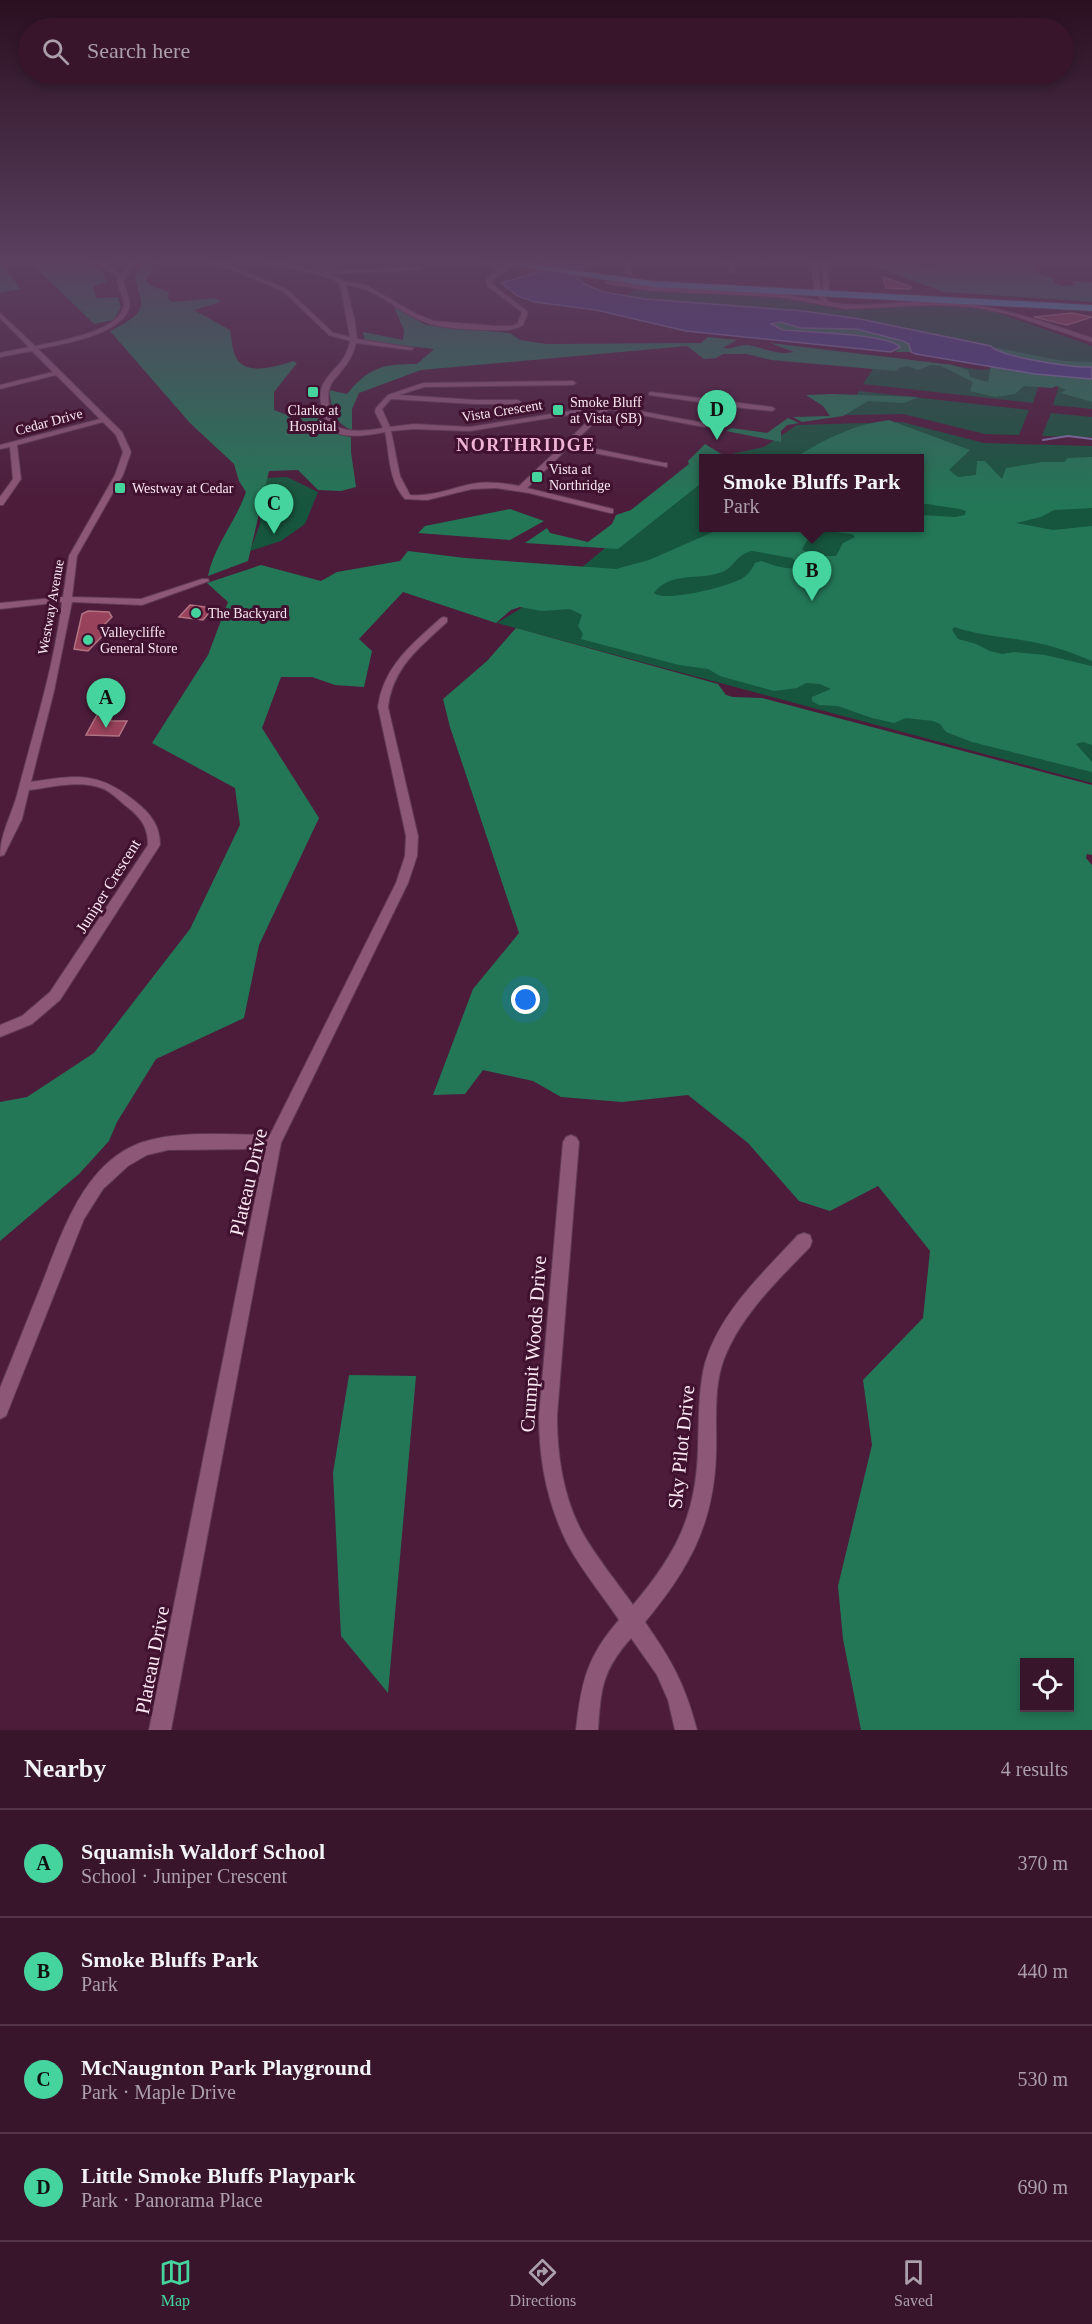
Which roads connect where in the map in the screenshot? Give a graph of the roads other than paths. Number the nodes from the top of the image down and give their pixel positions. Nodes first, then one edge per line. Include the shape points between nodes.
1 (27, 342) edge
2 (60, 342) edge
3 (353, 342) edge
4 (366, 342) edge
5 (33, 348) junction
6 (411, 348) dead end
7 (0, 355) edge
8 (56, 373) junction
9 (573, 383) dead end
10 (0, 387) edge
11 (651, 394) dead end
12 (390, 396) junction
13 (518, 402) dead end
14 (732, 405) junction
15 (607, 407) junction
16 (772, 409) dead end
17 (104, 420) junction
18 (387, 430) junction
19 (13, 444) junction
20 (565, 445) junction
21 (0, 447) edge
22 (664, 465) dead end
23 (520, 490) junction
24 (0, 503) edge
25 (610, 511) dead end
26 (205, 581) dead end
27 (66, 599) junction
28 (0, 606) edge
29 (444, 620) dead end
30 (24, 787) junction
31 (0, 852) edge
32 (0, 1031) edge
33 (274, 1142) junction
34 (571, 1142) dead end
35 (804, 1241) dead end
36 (0, 1410) edge
37 (632, 1621) junction
38 (160, 1730) edge
39 (586, 1730) edge
40 (686, 1730) edge

1 - 5 street, Westway Avenue
2 - 5 street
3 - 18 street, Vista Crescent via 349,356 322,391 332,428 368,433
4 - 6 street
5 - 7 street
5 - 8 street, Westway Avenue
8 - 10 street
8 - 17 street, Westway Avenue
9 - 12 street via 428,384
11 - 14 street
12 - 13 street
12 - 18 street via 378,409
14 - 15 street, Vista Crescent via 708,424
14 - 16 street
15 - 18 street, Vista Crescent via 582,408 466,430
15 - 20 street
17 - 19 street, Cedar Drive
17 - 27 street, Westway Avenue via 123,441 126,459 77,549
18 - 23 street via 402,490 408,497 429,498 483,485
19 - 21 street, Cedar Drive
19 - 24 street via 17,479
20 - 22 street
20 - 23 street
23 - 25 street
26 - 27 street via 142,602
27 - 28 street
27 - 30 street, Westway Avenue via 49,691
29 - 33 street, Plateau Drive via 398,665 383,697 410,823 408,870
30 - 31 street, Westway Avenue
30 - 32 street, Juniper Crescent via 76,782 105,785 148,818 154,845 55,996 27,1020
33 - 36 street via 168,1143 144,1149 123,1161 98,1184 78,1214
33 - 38 street, Plateau Drive
34 - 37 street, Crumpit Woods Drive via 548,1444 562,1508 574,1537
35 - 37 street, Sky Pilot Drive via 723,1338 710,1383 698,1516 684,1549 659,1589
37 - 39 street, Sky Pilot Drive via 607,1649 596,1671
37 - 40 street, Crumpit Woods Drive via 664,1668 678,1698

